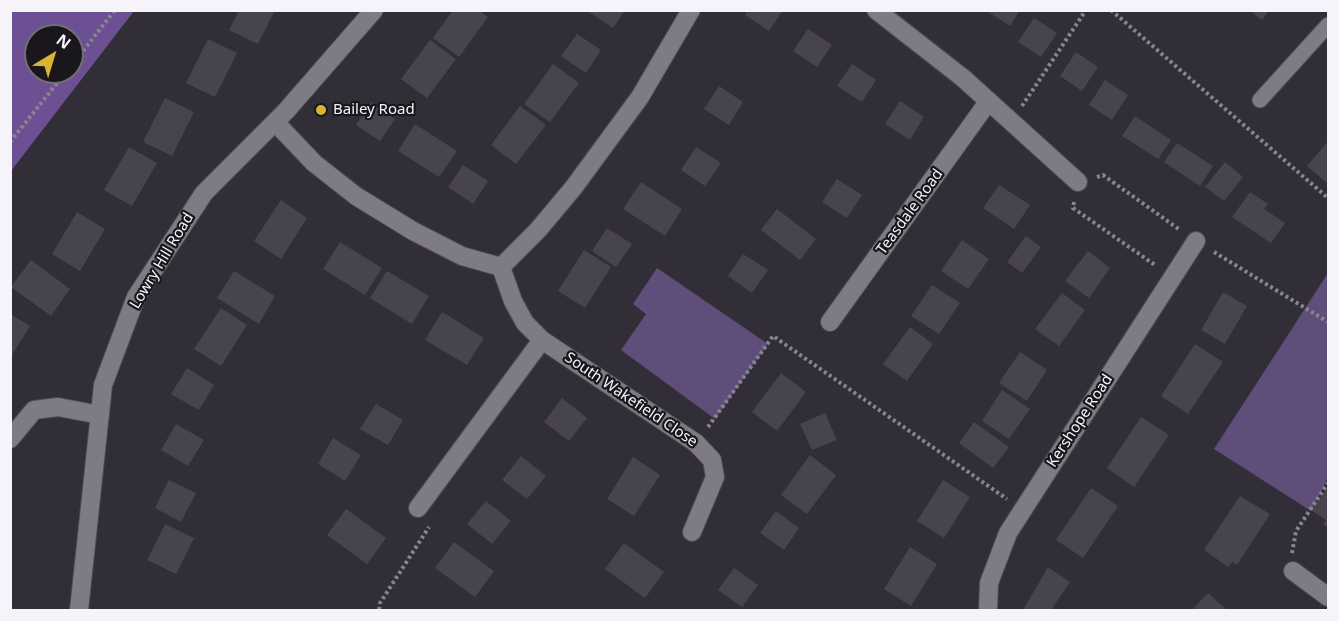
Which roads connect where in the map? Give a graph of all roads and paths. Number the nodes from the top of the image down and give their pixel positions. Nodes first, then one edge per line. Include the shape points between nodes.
1 (115, 10) edge
2 (374, 10) edge
3 (691, 10) edge
4 (876, 10) edge
5 (1086, 10) edge
6 (1111, 10) edge
7 (1329, 25) edge
8 (84, 49) edge
9 (56, 84) edge
10 (1260, 100) dead end
11 (988, 102) junction
12 (1012, 121) junction
13 (275, 122) junction
14 (10, 142) edge
15 (1078, 182) junction
16 (1329, 198) edge
17 (1196, 241) junction
18 (501, 267) junction
19 (1172, 277) junction
20 (830, 322) dead end
21 (1329, 322) edge
22 (542, 340) junction
23 (100, 415) junction
24 (10, 440) edge
25 (696, 443) junction
26 (1329, 483) edge
27 (418, 508) joint
28 (1023, 510) junction
29 (692, 532) dead end
30 (1293, 571) joint
31 (1329, 597) edge
32 (79, 610) edge
33 (379, 610) edge
34 (988, 610) edge

1 - 8 path
2 - 13 street, Lowry Hill Road
3 - 18 street via 640,97 574,187
4 - 11 street
5 - 12 path
6 - 16 path
7 - 10 lane
9 - 14 path
11 - 12 street
11 - 20 street, Teasdale Road
12 - 15 street
13 - 18 street via 314,163 356,196 462,256
13 - 23 street, Lowry Hill Road via 204,192 136,297 103,385
15 - 17 path via 1103,175
15 - 19 path via 1073,208
17 - 19 street, Kershope Road
17 - 21 path
18 - 22 street, South Wakefield Close via 513,302 525,323
19 - 28 street, Kershope Road
22 - 25 street, South Wakefield Close
22 - 27 street
23 - 24 street via 58,407 34,410
23 - 32 street, Lowry Hill Road
25 - 28 path via 773,336
25 - 29 street, South Wakefield Close via 712,460 715,477
26 - 30 path via 1296,531
27 - 33 path via 432,522
28 - 34 street, Kershope Road via 1008,533 989,583
30 - 31 street

